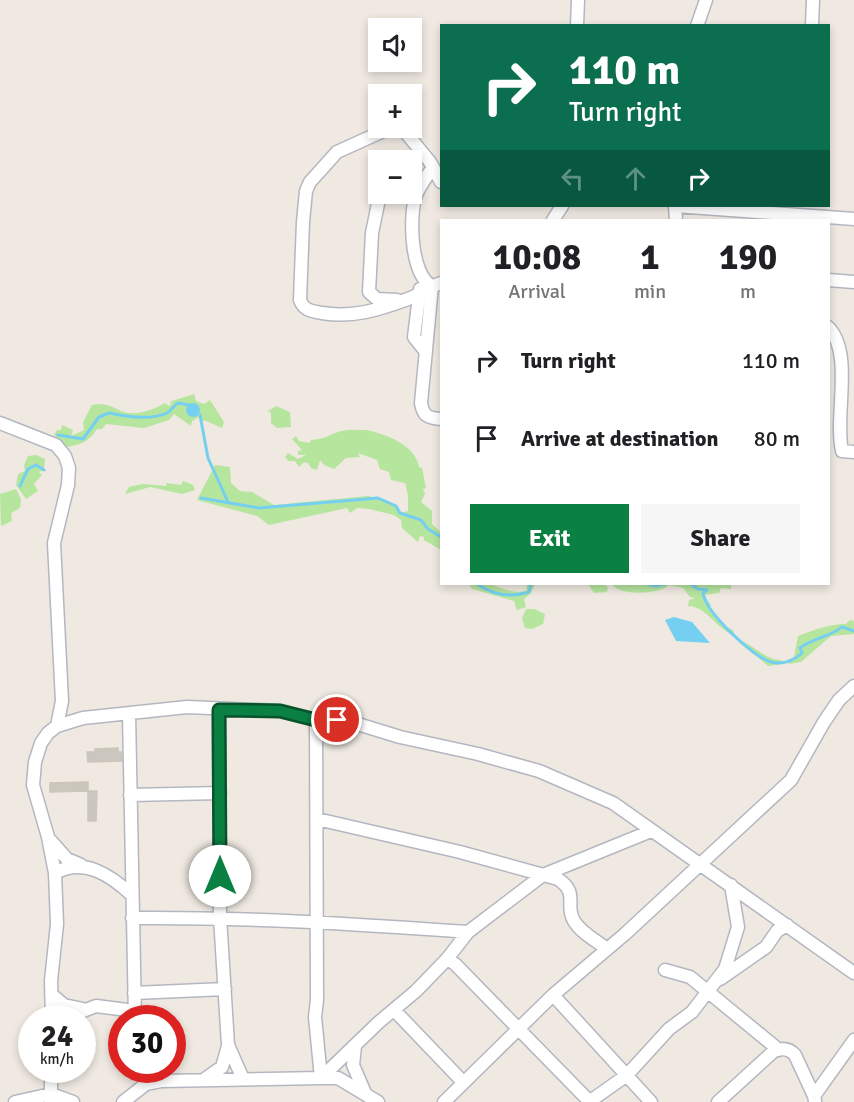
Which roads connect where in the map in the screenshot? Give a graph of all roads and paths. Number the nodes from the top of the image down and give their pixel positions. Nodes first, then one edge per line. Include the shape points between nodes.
1 (578, 0) edge
2 (706, 0) edge
3 (813, 0) edge
4 (577, 24) edge
5 (698, 24) edge
6 (812, 24) edge
7 (368, 138) edge
8 (409, 138) edge
9 (430, 171) junction
10 (422, 177) edge
11 (440, 181) edge
12 (378, 204) edge
13 (563, 207) edge
14 (692, 207) edge
15 (802, 214) edge
16 (553, 219) edge
17 (854, 219) edge
18 (420, 275) junction
19 (830, 280) edge
20 (854, 282) edge
21 (437, 284) edge
22 (420, 292) junction
23 (401, 301) junction
24 (830, 329) edge
25 (426, 352) junction
26 (440, 419) edge
27 (0, 423) edge
28 (854, 452) edge
29 (854, 686) edge
30 (219, 710) junction
31 (129, 714) junction
32 (316, 720) junction
33 (57, 726) junction
34 (220, 793) junction
35 (130, 795) junction
36 (317, 819) junction
37 (651, 831) junction
38 (48, 837) junction
39 (701, 864) junction
40 (85, 867) junction
41 (55, 873) junction
42 (543, 875) junction
43 (731, 885) junction
44 (132, 895) junction
45 (220, 917) junction
46 (132, 918) junction
47 (316, 921) junction
48 (787, 925) junction
49 (468, 932) junction
50 (607, 949) junction
51 (447, 959) junction
52 (665, 970) dead end
53 (854, 973) edge
54 (713, 986) junction
55 (225, 989) junction
56 (51, 993) junction
57 (134, 993) junction
58 (553, 995) junction
59 (51, 1005) edge
60 (64, 1005) edge
61 (135, 1005) edge
62 (394, 1010) junction
63 (518, 1030) junction
64 (854, 1040) edge
65 (228, 1045) junction
66 (355, 1046) junction
67 (779, 1050) junction
68 (627, 1075) junction
69 (321, 1078) junction
70 (243, 1079) junction
71 (186, 1080) edge
72 (204, 1080) junction
73 (463, 1082) junction
74 (151, 1083) edge
75 (139, 1097) edge
76 (51, 1098) edge
77 (814, 1099) edge
78 (372, 1100) edge
79 (446, 1100) edge
80 (15, 1102) edge
81 (73, 1102) edge
82 (123, 1102) edge
83 (432, 1102) edge
84 (589, 1102) edge
85 (651, 1102) edge
86 (718, 1102) edge

1 - 4 street
2 - 5 street
3 - 6 street
7 - 23 street via 337,152 306,191 300,300 310,311 346,316
8 - 9 street
9 - 10 street
9 - 11 street
9 - 18 street via 416,195 414,238
12 - 23 street via 369,292 376,298
13 - 16 street
14 - 15 street
15 - 17 street
18 - 21 street
18 - 22 street
19 - 20 street
21 - 22 street
21 - 25 street
22 - 23 street
22 - 25 street via 414,337
24 - 28 street via 836,334 842,358 839,438 842,451
25 - 26 street via 421,403 428,417
27 - 33 street via 57,445 69,468 54,543 62,700
29 - 39 street via 824,722 790,780
30 - 31 street via 187,707
30 - 32 street via 280,711
30 - 34 street
31 - 33 street via 83,718
31 - 35 street
32 - 36 street
32 - 37 street via 361,724 539,771 595,793
33 - 38 street via 41,743 33,785
34 - 35 street
34 - 45 street
35 - 44 street
36 - 42 street
36 - 47 street
37 - 39 street
37 - 42 street
38 - 40 street via 67,859
38 - 41 street
39 - 43 street
39 - 50 street
40 - 41 street
40 - 44 street via 102,872
41 - 56 street via 57,924
42 - 49 street
42 - 50 street via 567,885 575,923
43 - 48 street
43 - 54 street via 738,927 725,969
44 - 46 street
45 - 46 street
45 - 47 street
45 - 55 street
46 - 57 street
47 - 49 street
47 - 69 street via 315,1017
48 - 53 street
48 - 54 street via 766,947
49 - 51 street
50 - 58 street
51 - 62 street
51 - 63 street
52 - 54 street
54 - 67 street
54 - 68 street
55 - 57 street
55 - 65 street
56 - 59 street
56 - 60 street
57 - 61 street
58 - 63 street
58 - 68 street
62 - 66 street
62 - 73 street
63 - 73 street
63 - 84 street
64 - 77 street
65 - 70 street
65 - 72 street via 222,1067
66 - 69 street
66 - 78 street via 353,1065
67 - 77 street via 795,1055
67 - 86 street
68 - 84 street
68 - 85 street
69 - 70 street
69 - 78 street via 338,1078
70 - 72 street
71 - 72 street
73 - 79 street
74 - 75 street via 146,1084
75 - 82 street
76 - 80 street
76 - 81 street
79 - 83 street

